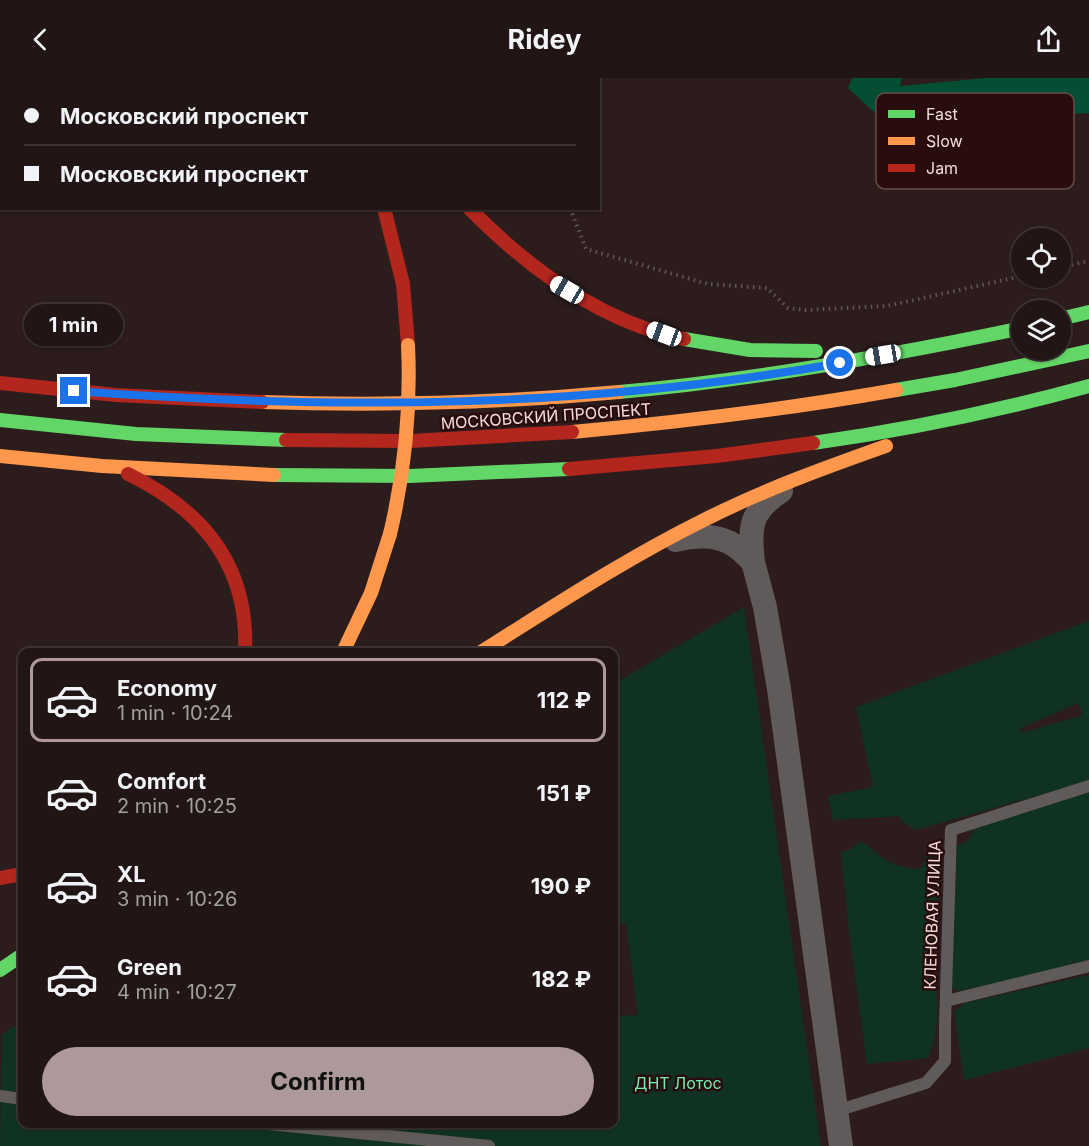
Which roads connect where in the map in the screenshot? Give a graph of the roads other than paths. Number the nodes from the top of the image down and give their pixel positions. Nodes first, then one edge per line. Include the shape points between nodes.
1 (384, 210) edge
2 (471, 210) edge
3 (1089, 312) edge
4 (1071, 316) edge
5 (1011, 330) edge
6 (935, 346) junction
7 (1089, 351) edge
8 (0, 383) edge
9 (1089, 386) edge
10 (981, 412) junction
11 (0, 420) edge
12 (0, 456) edge
13 (109, 467) junction
14 (803, 476) junction
15 (659, 544) junction
16 (753, 562) junction
17 (244, 648) edge
18 (345, 648) edge
19 (487, 648) edge
20 (1089, 786) edge
21 (18, 875) edge
22 (0, 878) edge
23 (18, 958) edge
24 (1089, 966) edge
25 (0, 970) edge
26 (946, 1001) junction
27 (0, 1096) edge
28 (18, 1098) edge
29 (836, 1111) junction
30 (308, 1128) edge
31 (489, 1146) edge
32 (841, 1146) edge

1 - 18 highway, bridge via 403,284 410,380 408,431 390,534 371,593
2 - 6 highway via 515,255 550,281 624,320 664,334 756,350
3 - 4 highway
5 - 6 highway, МОСКОВСКИЙ ПРОСПЕКТ
6 - 8 highway, МОСКОВСКИЙ ПРОСПЕКТ via 646,390 485,402 234,402
7 - 11 highway, МОСКОВСКИЙ ПРОСПЕКТ via 965,379 790,409 662,425 531,435 432,440 261,439
9 - 10 highway
10 - 13 highway via 776,448 552,471 336,477
10 - 14 highway
12 - 13 highway
13 - 17 highway via 150,483 178,501 218,547 240,594 245,617
14 - 15 highway via 736,504
14 - 16 street via 768,500 755,515 750,536
15 - 16 street via 688,536 711,537 734,544
15 - 19 highway
16 - 29 street via 779,689
20 - 26 lane, КЛЕНОВАЯ УЛИЦА via 951,830
21 - 22 highway
23 - 25 highway
24 - 26 lane, КЛЕНОВАЯ УЛИЦА
26 - 29 lane, КЛЕНОВАЯ УЛИЦА via 945,1061 926,1083
27 - 28 lane
29 - 32 street
30 - 31 lane

